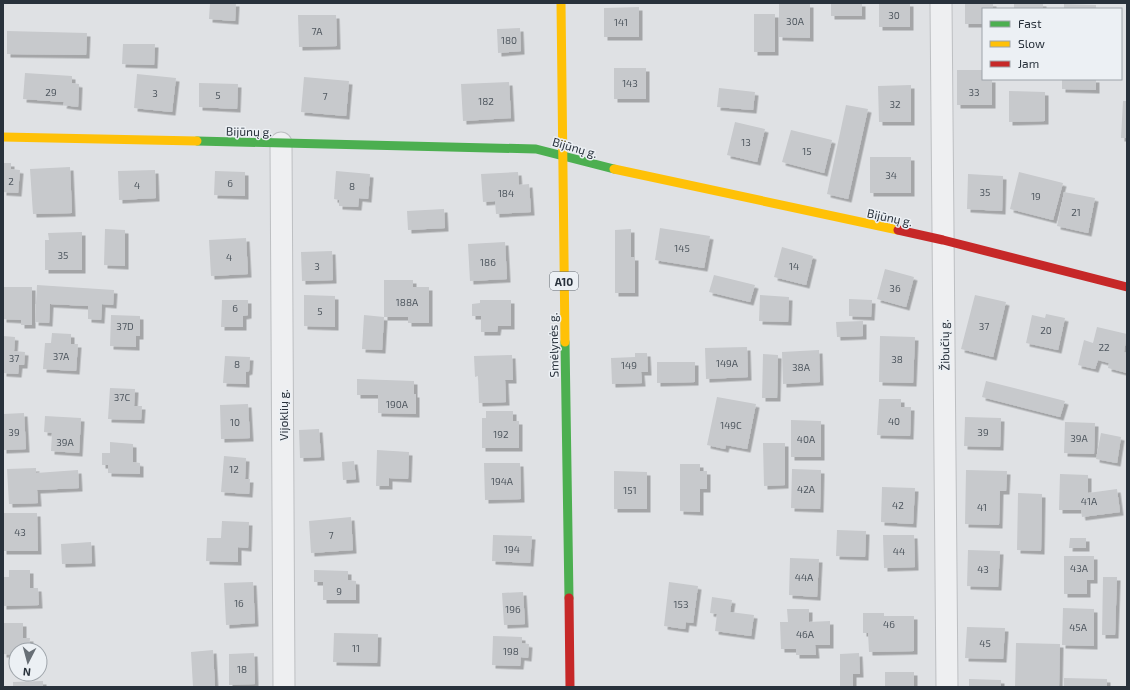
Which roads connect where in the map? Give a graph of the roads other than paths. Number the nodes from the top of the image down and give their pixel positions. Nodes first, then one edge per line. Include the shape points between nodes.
1 (561, 3) edge
2 (941, 3) edge
3 (3, 137) edge
4 (282, 143) junction
5 (562, 155) junction
6 (943, 240) junction
7 (1127, 286) edge
8 (284, 687) edge
9 (570, 687) edge
10 (947, 687) edge

1 - 5 main road, Smėlynės g. / A10
2 - 6 street, Žibučių g.
3 - 4 main road, Bijūnų g.
4 - 5 main road, Bijūnų g. via 536,149
4 - 8 street, Vijoklių g.
5 - 6 main road, Bijūnų g. via 601,166
5 - 9 main road, Smėlynės g. / A10
6 - 7 main road, Bijūnų g.
6 - 10 street, Žibučių g.

